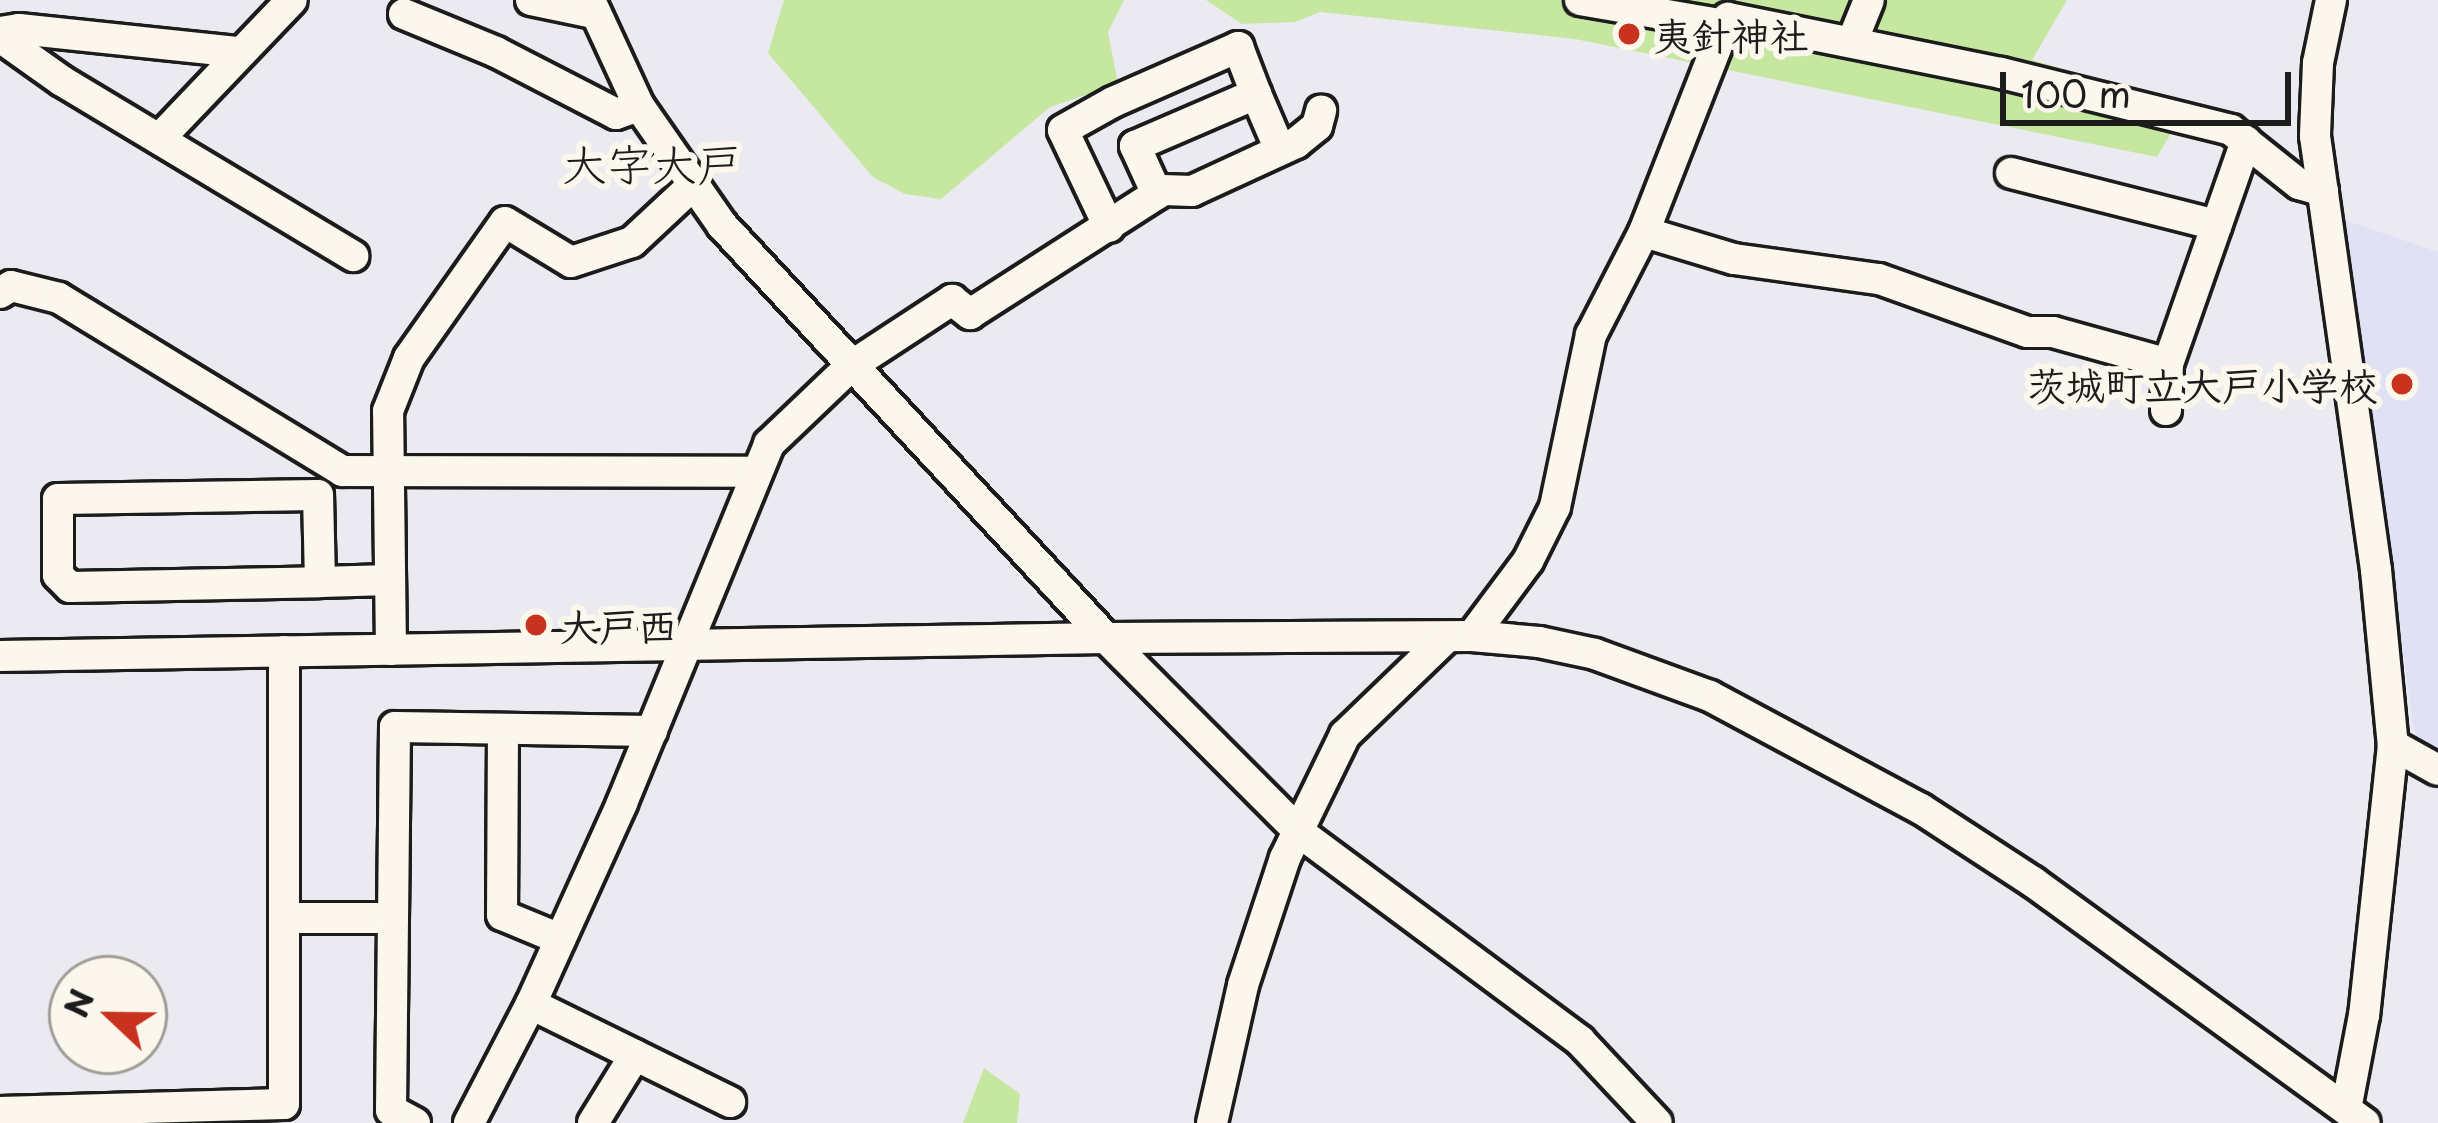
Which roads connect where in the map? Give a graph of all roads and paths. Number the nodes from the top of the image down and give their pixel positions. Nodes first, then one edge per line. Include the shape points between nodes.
1 (292, 0) edge
2 (531, 0) edge
3 (1580, 0) edge
4 (1869, 0) edge
5 (2331, 0) edge
6 (592, 7) edge
7 (404, 14) dead end
8 (1725, 25) junction
9 (0, 34) edge
10 (1852, 42) junction
11 (239, 52) junction
12 (1256, 94) junction
13 (639, 106) junction
14 (1321, 111) dead end
15 (159, 139) junction
16 (2246, 141) junction
17 (1280, 151) junction
18 (2011, 173) dead end
19 (692, 186) junction
20 (2323, 191) junction
21 (1157, 194) junction
22 (2217, 225) junction
23 (1109, 227) junction
24 (1645, 232) junction
25 (353, 256) dead end
26 (0, 293) edge
27 (2168, 364) junction
28 (851, 366) junction
29 (2166, 410) dead end
30 (389, 471) junction
31 (754, 472) junction
32 (391, 580) junction
33 (320, 582) junction
34 (1459, 637) junction
35 (1106, 638) junction
36 (688, 643) junction
37 (392, 650) junction
38 (284, 651) junction
39 (0, 656) edge
40 (503, 730) junction
41 (652, 731) junction
42 (2393, 745) junction
43 (2438, 770) edge
44 (1299, 832) junction
45 (284, 918) junction
46 (393, 918) junction
47 (560, 939) junction
48 (531, 1004) junction
49 (635, 1055) junction
50 (730, 1102) dead end
51 (0, 1112) edge
52 (2356, 1116) edge
53 (415, 1123) edge
54 (469, 1123) edge
55 (592, 1123) edge
56 (1212, 1123) edge
57 (1657, 1123) edge

1 - 11 street
2 - 6 street
3 - 8 street
4 - 10 street
5 - 20 street via 2314,108
6 - 13 street
7 - 13 street via 616,114
8 - 10 street via 1728,18
8 - 24 street
9 - 11 street via 19,29
9 - 15 street
10 - 16 street via 2231,130
11 - 15 street
12 - 17 street
12 - 21 street via 1136,146
12 - 23 street via 1238,47 1064,130
13 - 19 street
14 - 17 street via 1317,126
15 - 25 street
16 - 20 street via 2299,184
16 - 22 street
17 - 21 street via 1192,191
18 - 22 street
19 - 28 street
19 - 30 street via 632,242 571,262 505,222 410,358 388,411
20 - 42 street
21 - 23 street
22 - 27 street
23 - 28 street via 970,314 952,299
24 - 27 street via 1734,259 1879,279 2027,332
24 - 34 street via 1591,335 1555,507 1528,561
26 - 30 street via 10,286 59,298 342,471
27 - 29 street
28 - 31 street via 769,444
28 - 35 street
30 - 31 street
30 - 32 street
31 - 36 street
32 - 33 street
32 - 37 street
33 - 33 street via 70,587 58,575 58,500 318,496
34 - 35 street
34 - 44 street via 1345,735
34 - 52 street via 1539,642 1661,676 1921,809
35 - 36 street
35 - 44 street
36 - 37 street
36 - 41 street
37 - 38 street
38 - 39 street
38 - 45 street
40 - 41 street
40 - 46 street via 395,728
40 - 47 street via 502,915
41 - 47 street
42 - 43 street
42 - 52 street
44 - 56 street via 1243,985
44 - 57 street via 1580,1042
45 - 46 street
45 - 51 street via 284,1103
46 - 53 street via 392,1110
47 - 48 street
48 - 49 street
48 - 54 street
49 - 50 street
49 - 55 street

